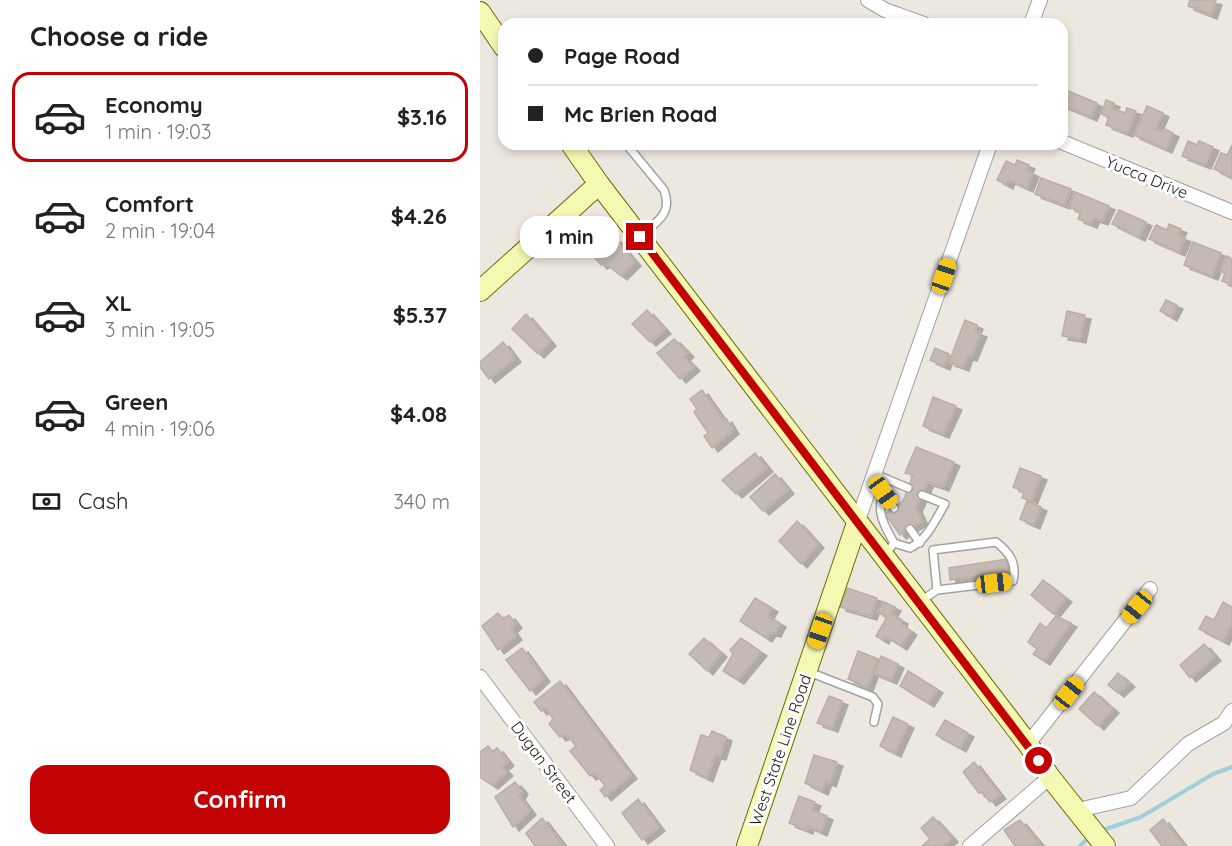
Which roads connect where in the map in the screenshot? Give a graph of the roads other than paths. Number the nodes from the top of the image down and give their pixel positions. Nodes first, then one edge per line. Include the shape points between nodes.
1 (868, 0) edge
2 (1040, 0) edge
3 (480, 12) edge
4 (907, 18) edge
5 (1033, 18) edge
6 (498, 38) edge
7 (1068, 144) edge
8 (576, 150) edge
9 (631, 150) edge
10 (988, 150) edge
11 (599, 184) junction
12 (1232, 212) edge
13 (640, 237) junction
14 (480, 291) edge
15 (881, 477) junction
16 (908, 488) dead end
17 (883, 492) junction
18 (922, 495) dead end
19 (894, 507) dead end
20 (857, 523) junction
21 (910, 529) dead end
22 (922, 541) junction
23 (889, 550) junction
24 (933, 550) junction
25 (1150, 589) dead end
26 (937, 590) junction
27 (918, 602) junction
28 (807, 671) junction
29 (480, 677) edge
30 (1232, 711) edge
31 (874, 722) dead end
32 (1028, 744) junction
33 (1050, 777) junction
34 (1078, 810) junction
35 (608, 846) edge
36 (747, 846) edge
37 (970, 846) edge
38 (1105, 846) edge

1 - 4 street
2 - 5 street
3 - 6 main road
7 - 12 street, Yucca Drive
8 - 11 main road
9 - 13 lane via 668,199 664,215
10 - 15 street, West State Line Road
11 - 13 main road
11 - 14 main road
13 - 20 main road
15 - 16 lane
15 - 17 lane
15 - 20 street, West State Line Road
17 - 19 lane
17 - 23 lane via 879,505
18 - 22 lane via 945,504
20 - 23 main road
20 - 28 main road, West State Line Road
21 - 22 lane
22 - 23 lane via 910,548
22 - 24 lane
23 - 27 main road
24 - 26 lane
24 - 26 lane via 996,542 1009,552 1015,572 1013,581
25 - 32 street
26 - 27 lane
27 - 32 main road
28 - 31 lane via 873,697 878,704
28 - 36 main road, West State Line Road
29 - 35 street, Dugan Street
30 - 34 street via 1224,723 1188,744 1131,798
32 - 33 main road
33 - 34 main road
33 - 37 street
34 - 38 main road

